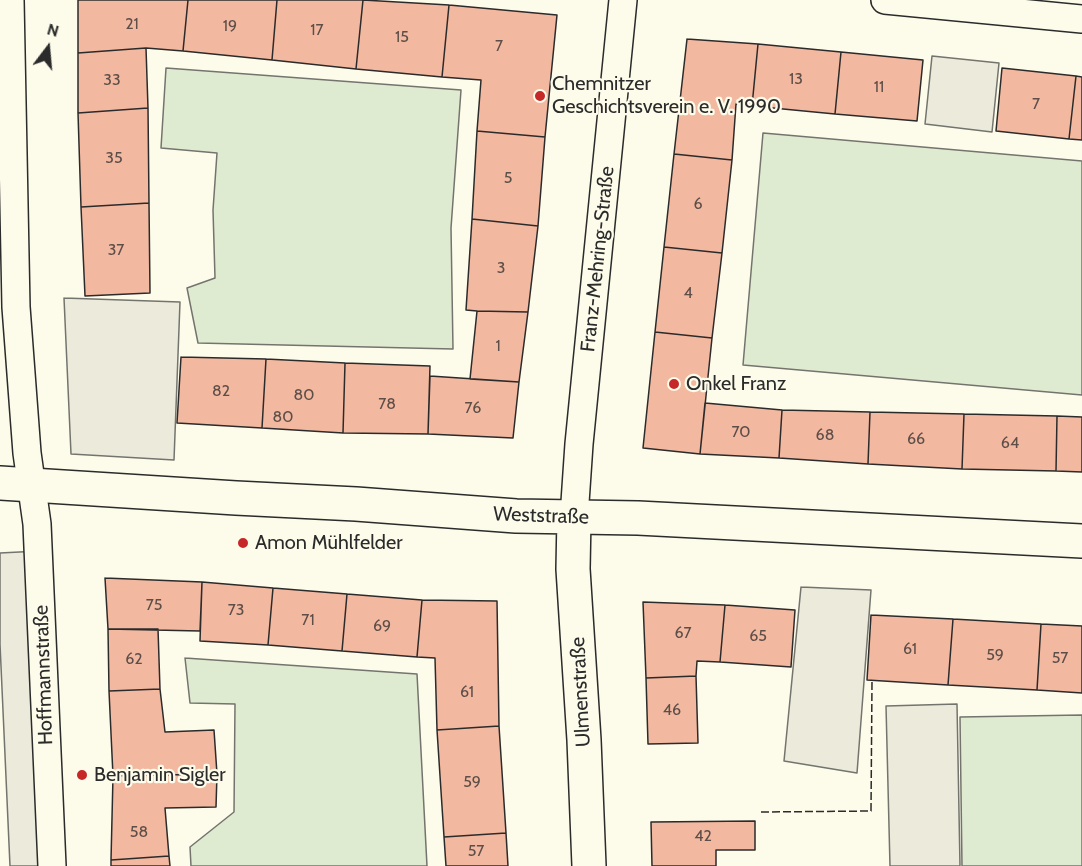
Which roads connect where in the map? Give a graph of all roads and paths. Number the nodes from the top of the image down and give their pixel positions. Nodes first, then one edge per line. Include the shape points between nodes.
1 (10, 0) edge
2 (623, 0) edge
3 (885, 0) edge
4 (1082, 19) edge
5 (15, 484) edge
6 (574, 517) junction
7 (1082, 541) edge
8 (52, 866) edge
9 (589, 866) edge

1 - 5 street, Hoffmannstraße via 16,307 27,453
2 - 6 street, Franz-Mehring-Straße
3 - 4 street
5 - 6 street, Weststraße
5 - 8 street, Hoffmannstraße via 37,524
6 - 7 street, Weststraße
6 - 9 street, Ulmenstraße via 573,569

